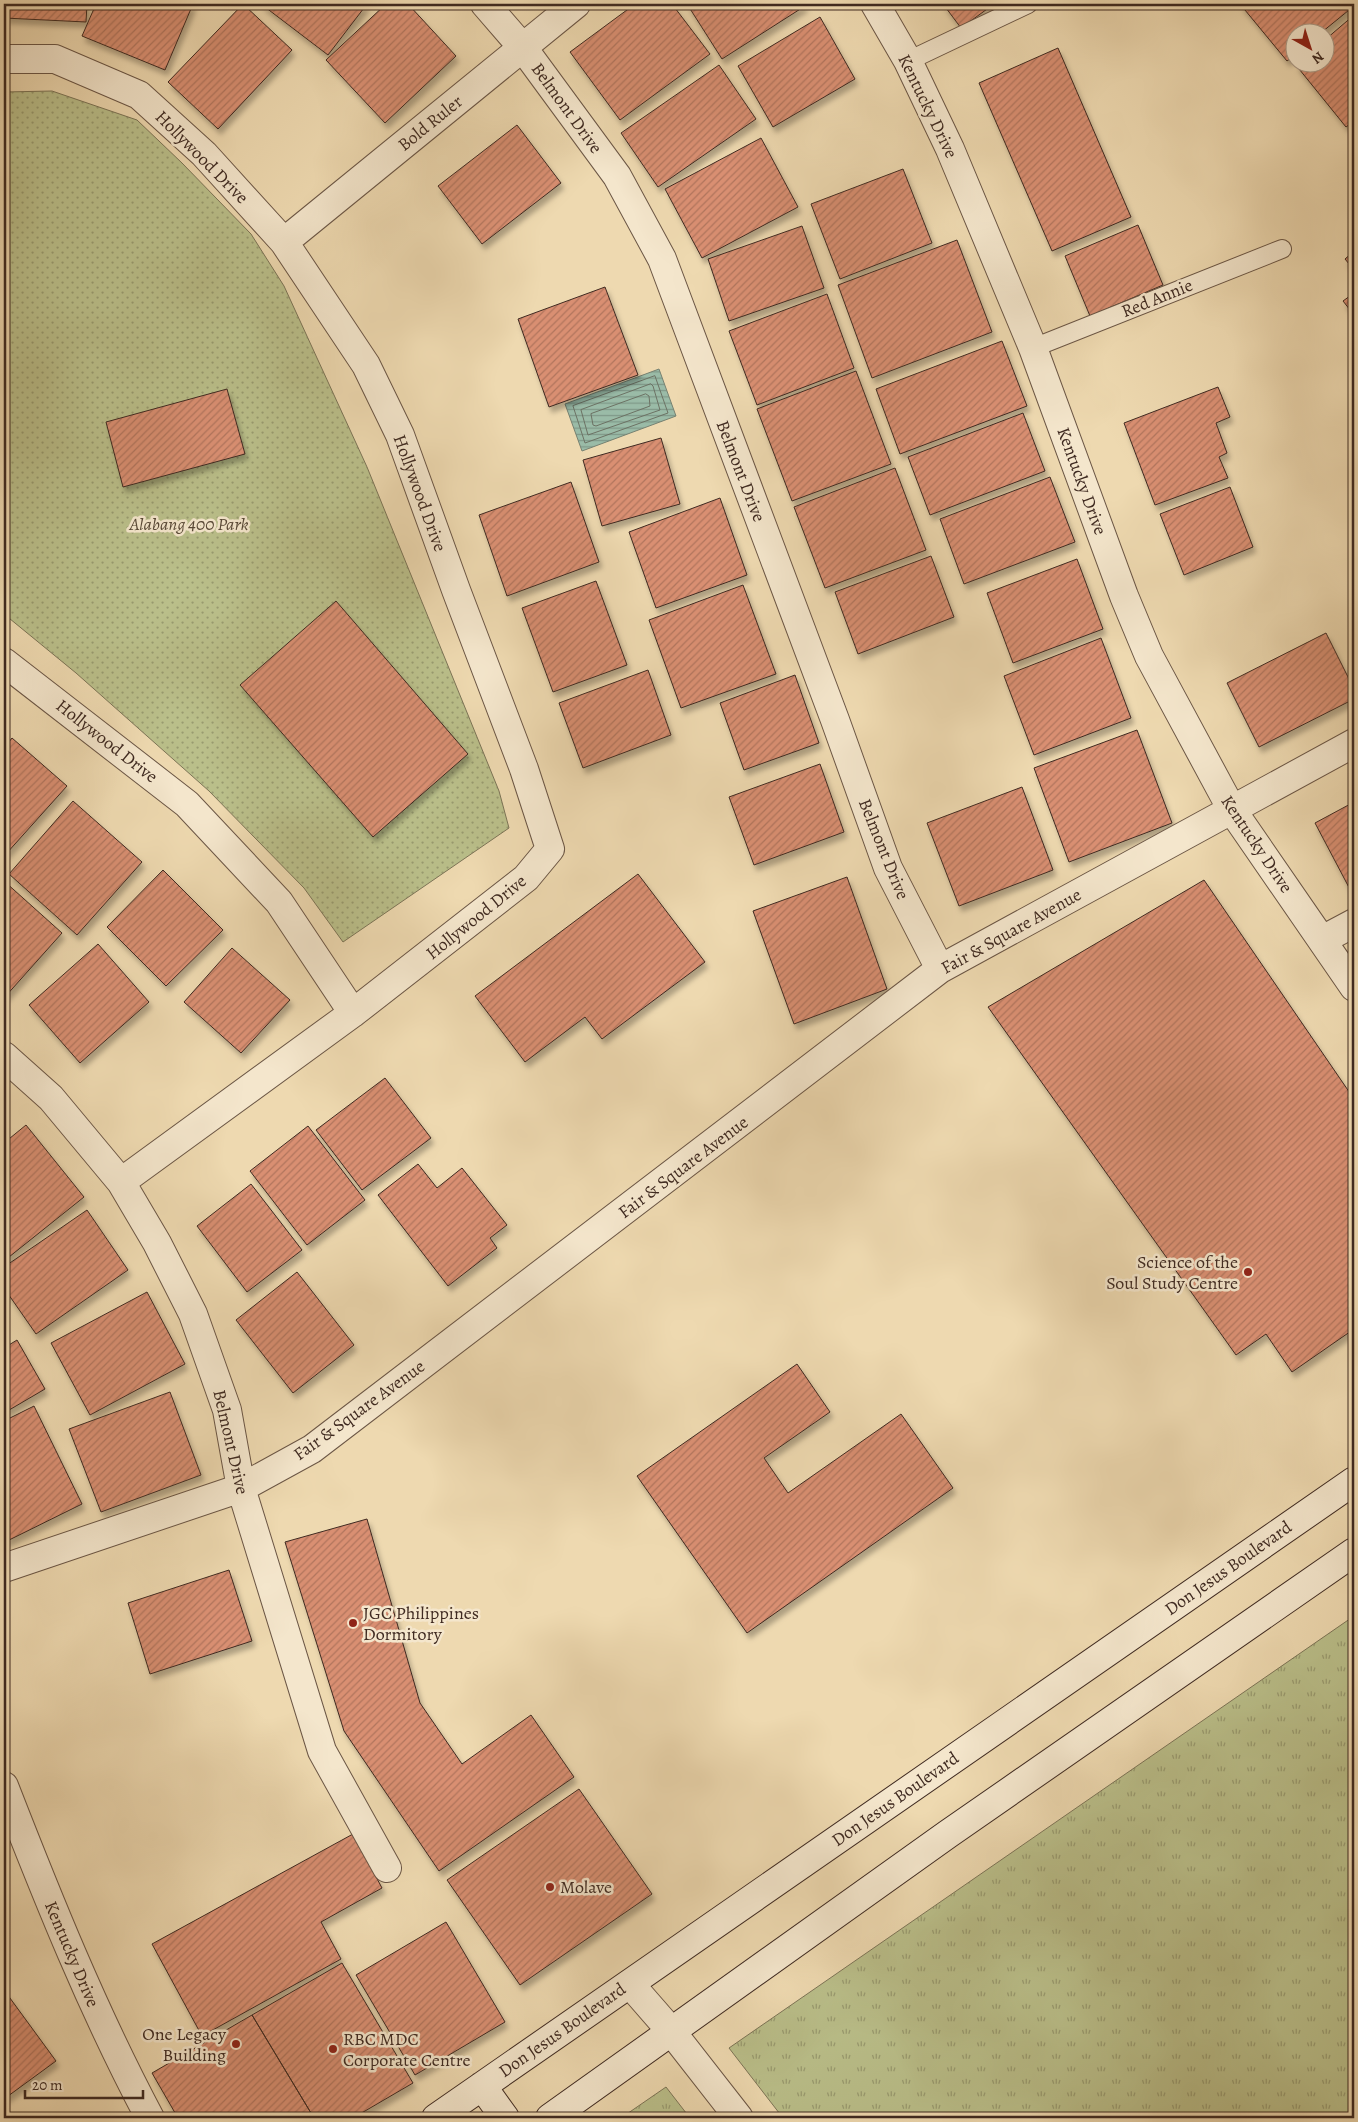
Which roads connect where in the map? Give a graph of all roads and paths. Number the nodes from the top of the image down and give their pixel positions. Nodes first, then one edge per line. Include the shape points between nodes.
1 (484, 4) edge
2 (576, 4) edge
3 (875, 4) edge
4 (1028, 4) edge
5 (522, 48) junction
6 (4, 59) edge
7 (908, 60) junction
8 (284, 242) junction
9 (1282, 249) dead end
10 (1033, 348) junction
11 (4, 662) edge
12 (1354, 743) edge
13 (1232, 810) junction
14 (1354, 923) edge
15 (1322, 940) junction
16 (940, 970) junction
17 (1354, 987) edge
18 (353, 1013) junction
19 (4, 1056) edge
20 (121, 1182) junction
21 (1354, 1480) edge
22 (241, 1488) junction
23 (1354, 1552) edge
24 (4, 1568) edge
25 (4, 1786) edge
26 (387, 1868) dead end
27 (630, 1984) junction
28 (671, 2031) junction
29 (482, 2086) junction
30 (150, 2118) edge
31 (436, 2118) edge
32 (505, 2118) edge
33 (550, 2118) edge
34 (739, 2118) edge

1 - 5 street, Belmont Drive
2 - 5 street, Bold Ruler
3 - 7 street, Kentucky Drive
4 - 7 lane
5 - 8 street, Bold Ruler
5 - 16 street, Belmont Drive via 617,176 662,259 888,868
6 - 8 street, Hollywood Drive via 54,59 139,95 204,154
7 - 10 street, Kentucky Drive via 950,149
8 - 18 street, Hollywood Drive via 366,365 400,435 524,768 550,849 526,878
9 - 10 lane, Red Annie
10 - 13 street, Kentucky Drive via 1149,656
11 - 18 street, Hollywood Drive via 187,804 279,902
12 - 13 street, Fair & Square Avenue
13 - 15 street, Kentucky Drive
13 - 16 street, Fair & Square Avenue
14 - 15 street
15 - 17 street, Kentucky Drive
16 - 22 street, Fair & Square Avenue via 312,1449
18 - 20 street, Hollywood Drive
19 - 20 street, Belmont Drive via 51,1098
20 - 22 street, Belmont Drive via 157,1242 193,1314 227,1410
21 - 27 street, Don Jesus Boulevard
22 - 24 street, Fair & Square Avenue
22 - 26 street, Belmont Drive via 322,1751
23 - 28 street
25 - 30 street, Kentucky Drive via 111,2043
27 - 28 street
27 - 29 street, Don Jesus Boulevard
28 - 33 street
28 - 34 street
29 - 31 street, Don Jesus Boulevard
29 - 32 street

